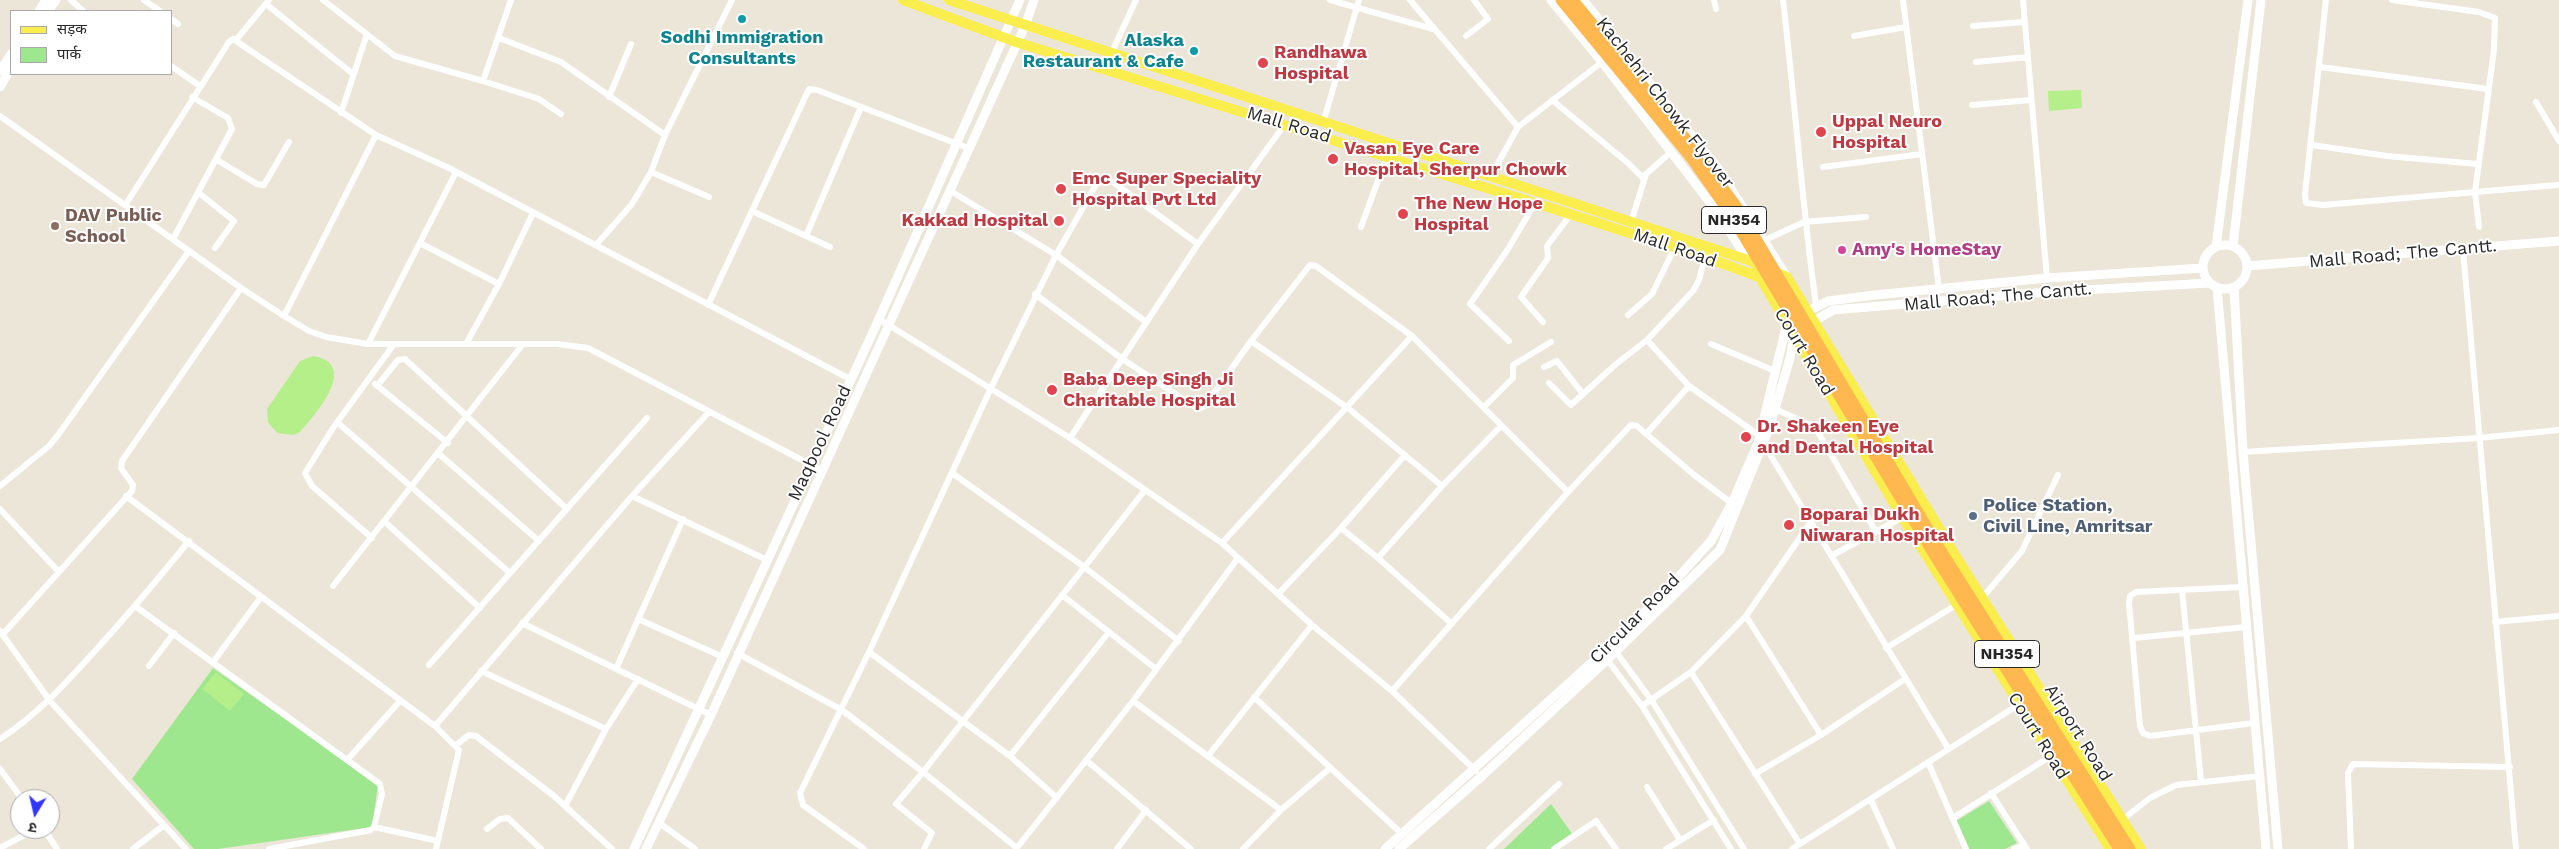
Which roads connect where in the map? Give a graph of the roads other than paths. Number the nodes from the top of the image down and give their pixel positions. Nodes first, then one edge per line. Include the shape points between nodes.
1 (71, 0) edge
2 (144, 0) edge
3 (323, 0) edge
4 (511, 0) edge
5 (732, 0) edge
6 (903, 0) edge
7 (949, 0) edge
8 (1020, 0) edge
9 (1034, 0) edge
10 (1136, 0) edge
11 (1330, 0) edge
12 (1359, 0) edge
13 (1410, 0) edge
14 (1474, 0) edge
15 (1551, 0) edge
16 (1561, 0) edge
17 (1573, 0) edge
18 (1583, 0) edge
19 (1714, 0) edge
20 (1783, 0) edge
21 (1903, 0) edge
22 (2022, 0) edge
23 (2248, 0) edge
24 (2261, 0) edge
25 (2326, 0) edge
26 (2392, 0) edge
27 (268, 2) edge
28 (1356, 8) junction
29 (1716, 9) dead end
30 (82, 10) edge
31 (159, 10) edge
32 (172, 20) edge
33 (1012, 21) junction
34 (2024, 22) junction
35 (178, 24) dead end
36 (1024, 26) junction
37 (1973, 26) dead end
38 (1906, 27) junction
39 (1433, 28) junction
40 (367, 34) junction
41 (1466, 36) dead end
42 (1854, 36) dead end
43 (1005, 37) junction
44 (499, 38) junction
45 (236, 40) junction
46 (1016, 42) junction
47 (631, 44) dead end
48 (1111, 54) junction
49 (10, 56) edge
50 (2028, 57) junction
51 (1602, 62) junction
52 (1976, 62) dead end
53 (172, 67) edge
54 (2320, 67) junction
55 (10, 70) edge
56 (0, 71) edge
57 (353, 74) junction
58 (483, 81) junction
59 (200, 86) junction
60 (0, 87) edge
61 (2488, 89) junction
62 (192, 97) junction
63 (610, 97) junction
64 (1552, 100) junction
65 (2031, 100) junction
66 (2536, 102) dead end
67 (1972, 105) dead end
68 (861, 107) junction
69 (341, 113) junction
70 (561, 114) dead end
71 (0, 116) edge
72 (1323, 123) junction
73 (1285, 124) junction
74 (1518, 127) junction
75 (376, 135) junction
76 (665, 135) junction
77 (2559, 141) edge
78 (289, 142) dead end
79 (957, 143) junction
80 (2312, 144) junction
81 (968, 148) junction
82 (1671, 152) junction
83 (1922, 154) junction
84 (1387, 156) junction
85 (217, 160) junction
86 (2478, 164) junction
87 (1823, 167) dead end
88 (456, 172) junction
89 (651, 172) junction
90 (1491, 176) junction
91 (1643, 178) junction
92 (2558, 185) edge
93 (949, 190) junction
94 (2475, 192) junction
95 (199, 194) junction
96 (708, 197) dead end
97 (1535, 203) junction
98 (126, 204) junction
99 (752, 212) junction
100 (533, 213) junction
101 (1571, 214) junction
102 (1866, 217) dead end
103 (1631, 222) junction
104 (1804, 222) junction
105 (2479, 226) dead end
106 (1361, 227) dead end
107 (806, 236) junction
108 (173, 239) junction
109 (1765, 240) junction
110 (2559, 241) edge
111 (420, 243) junction
112 (1198, 244) junction
113 (596, 245) junction
114 (2232, 246) junction
115 (830, 247) dead end
116 (1676, 247) junction
117 (2216, 247) junction
118 (215, 248) dead end
119 (189, 250) junction
120 (2463, 250) junction
121 (1056, 255) junction
122 (1705, 256) junction
123 (1748, 260) junction
124 (2247, 266) junction
125 (2203, 268) junction
126 (1759, 277) junction
127 (1787, 277) junction
128 (2047, 278) junction
129 (499, 284) junction
130 (2214, 285) junction
131 (2234, 287) junction
132 (241, 288) junction
133 (1939, 289) junction
134 (1035, 294) junction
135 (708, 306) junction
136 (1813, 312) junction
137 (1628, 315) dead end
138 (284, 316) junction
139 (879, 319) junction
140 (1146, 322) junction
141 (1543, 322) dead end
142 (1787, 323) junction
143 (890, 324) junction
144 (1412, 336) junction
145 (1794, 336) junction
146 (1647, 340) junction
147 (1251, 341) junction
148 (1509, 341) dead end
149 (1551, 342) dead end
150 (368, 344) junction
151 (394, 344) junction
152 (466, 344) junction
153 (523, 344) junction
154 (1711, 344) dead end
155 (1121, 358) junction
156 (1544, 367) dead end
157 (1775, 371) junction
158 (369, 379) junction
159 (850, 379) junction
160 (1549, 384) dead end
161 (377, 386) junction
162 (1689, 386) junction
163 (990, 390) junction
164 (1583, 394) junction
165 (1484, 407) junction
166 (1348, 408) junction
167 (1775, 409) junction
168 (709, 412) junction
169 (466, 418) junction
170 (647, 418) dead end
171 (337, 422) junction
172 (1501, 426) junction
173 (2559, 430) edge
174 (1646, 434) junction
175 (1070, 438) junction
176 (2479, 438) junction
177 (1762, 440) junction
178 (448, 443) junction
179 (2243, 452) junction
180 (439, 454) junction
181 (1405, 455) junction
182 (1881, 460) junction
183 (811, 464) junction
184 (822, 470) junction
185 (952, 473) junction
186 (2058, 475) dead end
187 (0, 486) edge
188 (1442, 486) junction
189 (412, 488) junction
190 (1146, 490) junction
191 (1568, 492) junction
192 (126, 496) junction
193 (632, 496) junction
194 (1735, 505) junction
195 (0, 509) edge
196 (567, 509) junction
197 (1903, 518) junction
198 (684, 519) junction
199 (384, 522) junction
200 (1810, 523) junction
201 (1341, 528) junction
202 (1876, 532) junction
203 (372, 538) junction
204 (539, 541) junction
205 (188, 542) junction
206 (1222, 543) junction
207 (1830, 556) junction
208 (1238, 558) junction
209 (1378, 558) junction
210 (767, 560) junction
211 (1083, 566) junction
212 (58, 571) junction
213 (510, 573) junction
214 (333, 586) dead end
215 (2243, 587) junction
216 (2182, 590) junction
217 (1279, 593) junction
218 (1062, 596) junction
219 (261, 597) junction
220 (1982, 598) junction
221 (1956, 605) junction
222 (135, 606) junction
223 (480, 608) junction
224 (1746, 616) junction
225 (2559, 616) edge
226 (638, 619) junction
227 (2495, 622) junction
228 (522, 623) junction
229 (1452, 624) junction
230 (1312, 625) junction
231 (2246, 627) junction
232 (1109, 632) junction
233 (2, 633) edge
234 (174, 633) junction
235 (2187, 634) junction
236 (2134, 638) junction
237 (1178, 641) junction
238 (1613, 648) junction
239 (1886, 648) junction
240 (869, 652) junction
241 (737, 653) junction
242 (1605, 656) junction
243 (723, 657) junction
244 (213, 662) junction
245 (429, 665) dead end
246 (149, 666) dead end
247 (616, 669) junction
248 (1156, 669) junction
249 (481, 671) junction
250 (1691, 672) junction
251 (638, 679) junction
252 (1905, 679) junction
253 (1392, 691) junction
254 (1254, 697) junction
255 (50, 701) junction
256 (400, 701) junction
257 (1133, 701) junction
258 (1652, 701) junction
259 (2018, 705) junction
260 (1642, 706) junction
261 (700, 710) junction
262 (842, 710) junction
263 (711, 715) junction
264 (964, 720) junction
265 (2254, 723) junction
266 (435, 726) junction
267 (606, 729) junction
268 (2195, 730) junction
269 (1820, 735) junction
270 (0, 740) edge
271 (456, 745) junction
272 (1948, 748) junction
273 (1010, 756) junction
274 (1208, 756) junction
275 (2051, 756) junction
276 (348, 760) junction
277 (1086, 760) junction
278 (1928, 762) junction
279 (2510, 767) junction
280 (1330, 768) junction
281 (0, 769) edge
282 (922, 772) junction
283 (1478, 773) junction
284 (1755, 774) junction
285 (2260, 776) junction
286 (2201, 781) junction
287 (1559, 784) dead end
288 (1647, 787) dead end
289 (15, 789) edge
290 (1991, 794) junction
291 (1056, 797) junction
292 (1871, 800) junction
293 (565, 806) junction
294 (1146, 810) junction
295 (1281, 810) junction
296 (1953, 818) junction
297 (2123, 819) junction
298 (1714, 820) junction
299 (658, 822) junction
300 (163, 826) junction
301 (374, 827) junction
302 (488, 829) dead end
303 (1402, 834) junction
304 (17, 839) edge
305 (1680, 840) junction
306 (438, 841) junction
307 (1800, 844) junction
308 (2026, 847) edge
309 (0, 848) edge
310 (1017, 848) edge
311 (1494, 848) edge
312 (133, 849) edge
313 (186, 849) edge
314 (269, 849) edge
315 (436, 849) edge
316 (541, 849) edge
317 (612, 849) edge
318 (634, 849) edge
319 (646, 849) edge
320 (695, 849) edge
321 (864, 849) edge
322 (924, 849) edge
323 (1117, 849) edge
324 (1191, 849) edge
325 (1243, 849) edge
326 (1385, 849) edge
327 (1399, 849) edge
328 (1554, 849) edge
329 (1616, 849) edge
330 (1666, 849) edge
331 (1731, 849) edge
332 (1744, 849) edge
333 (1792, 849) edge
334 (1893, 849) edge
335 (1966, 849) edge
336 (2014, 849) edge
337 (2110, 849) edge
338 (2119, 849) edge
339 (2130, 849) edge
340 (2141, 849) edge
341 (2266, 849) edge
342 (2278, 849) edge
343 (2352, 849) edge
344 (2516, 849) edge

1 - 30 street
2 - 31 street
3 - 40 street
4 - 44 street
5 - 76 street
6 - 43 main road, Mall Road
7 - 33 main road, Mall Road
8 - 33 street
9 - 36 street
10 - 48 street
11 - 28 street
12 - 28 street
13 - 39 street
14 - 41 street via 1488,19
15 - 51 street, Court Road
16 - 182 highway, Kachehri Chowk Flyover / NH354 via 1692,159 1731,216
17 - 182 highway, Kachehri Chowk Flyover / NH354 via 1739,210
18 - 109 street, Court Road via 1717,167
19 - 29 street
20 - 104 street
21 - 38 street
22 - 34 street
23 - 117 street
24 - 114 street
25 - 54 street
26 - 61 street via 2479,12 2495,18
27 - 45 street
27 - 57 street
28 - 39 street
28 - 72 street
32 - 35 street
33 - 36 main road, Mall Road
33 - 43 street, Maqbool Road
34 - 37 street
34 - 50 street
36 - 46 street, Maqbool Road
36 - 48 main road, Mall Road
38 - 42 street
38 - 83 street
39 - 74 street
40 - 57 street
40 - 58 street via 395,56
43 - 46 main road, Mall Road
43 - 79 street, Maqbool Road
44 - 58 street
44 - 63 street via 561,62
45 - 59 street via 229,42
45 - 69 street
46 - 73 main road, Mall Road
46 - 81 street, Maqbool Road
47 - 63 street
48 - 72 main road, Mall Road
49 - 56 street
50 - 52 street
50 - 65 street
51 - 64 street
51 - 82 street, Court Road
53 - 59 street
54 - 61 street
54 - 80 street
55 - 60 street
57 - 69 street
58 - 70 street via 539,99
59 - 62 street
61 - 86 street
62 - 85 street via 231,122 230,134
62 - 98 street
63 - 76 street
64 - 74 street
64 - 91 street
65 - 67 street
65 - 128 street
66 - 77 street
68 - 79 street
68 - 99 street via 813,88 806,92
68 - 107 street
69 - 75 street
71 - 98 street
72 - 90 main road, Mall Road
73 - 84 main road, Mall Road
73 - 112 street
74 - 90 street
75 - 88 street
75 - 138 street
76 - 89 street
78 - 85 street via 266,183 261,186
79 - 81 street
79 - 139 street, Maqbool Road
80 - 86 street via 2387,156
80 - 94 street via 2305,199 2310,205
81 - 93 street, Maqbool Road
82 - 91 street
82 - 123 street, Court Road via 1718,213
83 - 87 street
83 - 133 street
84 - 97 main road, Mall Road
84 - 106 street
85 - 95 street
86 - 94 street
88 - 100 street
88 - 111 street
89 - 96 street
89 - 113 street via 632,204
90 - 103 main road, Mall Road
91 - 103 street
92 - 94 street
93 - 121 street
93 - 143 street, Maqbool Road
94 - 105 street
95 - 108 street
95 - 118 street via 233,219
97 - 101 main road, Mall Road
97 - 148 street via 1470,304
98 - 108 street
99 - 107 street
99 - 135 street
100 - 113 street
100 - 129 street
101 - 116 main road, Mall Road
101 - 141 street via 1547,246 1548,258 1521,297
102 - 104 street
103 - 123 main road, Mall Road
104 - 109 street
104 - 136 street
107 - 115 street
108 - 119 street
109 - 127 street, Court Road
110 - 120 street, Mall Road; The Cantt.
111 - 129 street
111 - 150 street
112 - 121 street via 1113,182 1103,179 1097,183
112 - 140 street
113 - 135 street
114 - 117 street
114 - 124 street via 2245,258
116 - 122 main road, Mall Road
116 - 137 street via 1652,294
117 - 125 street via 2209,252
119 - 132 street
119 - 187 street via 58,435
120 - 124 street, Mall Road; The Cantt.
120 - 176 street
121 - 134 street
121 - 140 street
122 - 126 main road, Mall Road
122 - 146 street via 1693,291
123 - 126 main road, Court Road
123 - 127 main road, Mall Road
124 - 131 street via 2246,274
125 - 128 street, Mall Road; The Cantt.
125 - 130 street
126 - 142 main road, Court Road
127 - 136 main road, Court Road
128 - 133 street, Mall Road; The Cantt.
129 - 152 street
130 - 131 street
130 - 136 street, Mall Road; The Cantt. via 2048,292
130 - 215 street
131 - 179 street
132 - 138 street
132 - 192 street via 122,461 121,468 133,485
133 - 136 street, Mall Road; The Cantt. via 1844,298
134 - 155 street
134 - 163 street
135 - 159 street
136 - 142 street, Mall Road; The Cantt.
136 - 145 street, Mall Road; The Cantt.
136 - 220 main road, Court Road
138 - 150 street via 326,337
139 - 143 street
139 - 159 street, Maqbool Road
140 - 155 street
142 - 145 main road, Court Road
142 - 157 street, Circular Road
143 - 163 street
143 - 184 street, Maqbool Road
144 - 147 street via 1316,266 1310,265
144 - 165 street
144 - 166 street
145 - 167 street, Circular Road
145 - 197 main road, Court Road
146 - 162 street
146 - 164 street
147 - 155 street via 1205,406 1198,409
147 - 166 street
149 - 165 street via 1513,366 1513,378
150 - 151 street
151 - 152 street
151 - 158 street
152 - 153 street
153 - 168 street via 588,348
153 - 169 street
154 - 157 street
155 - 175 street
156 - 164 street via 1557,361
157 - 177 street, Circular Road
158 - 161 street
158 - 171 street
159 - 183 street, Maqbool Road
160 - 164 street via 1569,404
161 - 169 street via 398,360 405,359
161 - 178 street
162 - 174 street
162 - 177 street
163 - 175 street
163 - 185 street
165 - 172 street
166 - 181 street
166 - 206 street
167 - 177 street, Circular Road
167 - 202 street via 1815,427
168 - 183 street
168 - 193 street
169 - 178 street
169 - 196 street
170 - 196 street
171 - 189 street
171 - 203 street via 306,470 306,476 312,486
172 - 188 street
172 - 191 street
173 - 176 street
174 - 191 street via 1637,426 1629,427
174 - 194 street
175 - 190 street
176 - 179 street
176 - 227 street
177 - 194 street, Circular Road
177 - 200 street
178 - 180 street
179 - 342 street
180 - 189 street
180 - 204 street
181 - 188 street
181 - 201 street
182 - 338 highway, Airport Road / NH354
182 - 339 highway, Airport Road / NH354
183 - 184 street
183 - 210 street, Maqbool Road
184 - 241 street, Maqbool Road
185 - 211 street
185 - 240 street
186 - 220 street via 2022,551
188 - 209 street
189 - 199 street
189 - 213 street
190 - 206 street
190 - 211 street
191 - 229 street
192 - 205 street
192 - 212 street
193 - 198 street
193 - 228 street
194 - 238 street, Circular Road via 1720,550
195 - 212 street
196 - 204 street
197 - 202 street
197 - 221 main road, Court Road
198 - 210 street
198 - 226 street
199 - 203 street
199 - 223 street
200 - 207 street
200 - 224 street
201 - 209 street
201 - 217 street
202 - 207 street
203 - 214 street
204 - 213 street
205 - 219 street
205 - 222 street
206 - 208 street
207 - 239 street
208 - 217 street
208 - 237 street
209 - 229 street
210 - 243 street, Maqbool Road
211 - 218 street
211 - 237 street
212 - 233 street
213 - 223 street
215 - 216 street
215 - 231 street
216 - 235 street
216 - 236 street via 2132,594 2129,603
217 - 230 street
218 - 232 street
218 - 264 street
219 - 244 street
219 - 256 street
220 - 297 main road, Court Road
221 - 239 street
221 - 259 main road, Court Road
222 - 234 street
222 - 255 street
223 - 245 street
224 - 250 street
224 - 269 street
225 - 227 street
226 - 243 street
226 - 247 street
227 - 279 street
228 - 247 street
228 - 249 street
229 - 253 street
230 - 253 street
230 - 254 street
231 - 235 street
231 - 265 street
232 - 248 street
232 - 273 street
233 - 255 street
234 - 244 street
234 - 246 street
235 - 236 street
235 - 268 street
236 - 268 street via 2141,730 2150,736
237 - 248 street
238 - 242 street, Circular Road
238 - 258 street
239 - 252 street
240 - 262 street
240 - 264 street
241 - 262 street
241 - 263 street, Maqbool Road
242 - 260 street
242 - 283 street, Circular Road
243 - 261 street, Maqbool Road
244 - 276 street
247 - 251 street
248 - 257 street
249 - 266 street
249 - 267 street
250 - 258 street
250 - 284 street
251 - 261 street
251 - 267 street
252 - 269 street
252 - 272 street
253 - 283 street
254 - 274 street
254 - 280 street
255 - 270 street
255 - 300 street
256 - 266 street
256 - 276 street
257 - 274 street
257 - 277 street
258 - 260 street
258 - 332 street
259 - 272 street
259 - 275 main road, Court Road
260 - 298 street
261 - 263 street
261 - 318 street, Maqbool Road
262 - 282 street
262 - 321 street via 800,799 803,805
263 - 299 street, Maqbool Road
264 - 273 street
264 - 282 street
265 - 268 street
265 - 285 street
266 - 271 street
267 - 293 street
268 - 286 street
269 - 284 street
271 - 293 street via 469,734 474,735
271 - 306 street via 459,753
272 - 278 street
273 - 291 street
274 - 295 street
275 - 290 street
275 - 337 main road, Court Road
276 - 301 street via 381,787
277 - 291 street
277 - 294 street
278 - 292 street
278 - 296 street
279 - 343 street via 2352,764 2348,773
279 - 344 street
280 - 295 street
280 - 303 street
281 - 289 street
282 - 310 street
282 - 322 street via 896,804 932,833
283 - 303 street, Circular Road
283 - 327 street, Circular Road
284 - 307 street
285 - 286 street
285 - 341 street
286 - 297 street via 2162,790
287 - 311 street
288 - 305 street
290 - 296 street
290 - 308 street
291 - 310 street
292 - 307 street
292 - 334 street
293 - 317 street
294 - 323 street
294 - 324 street
295 - 325 street
296 - 335 street
297 - 340 main road, Court Road
298 - 305 street
298 - 331 street
299 - 319 street, Maqbool Road
299 - 320 street
300 - 312 street
300 - 313 street
301 - 306 street
301 - 314 street
302 - 316 street via 500,819 508,818
303 - 326 street, Circular Road
304 - 309 street
305 - 330 street
306 - 315 street
307 - 333 street
308 - 336 street
328 - 329 street via 1596,821

